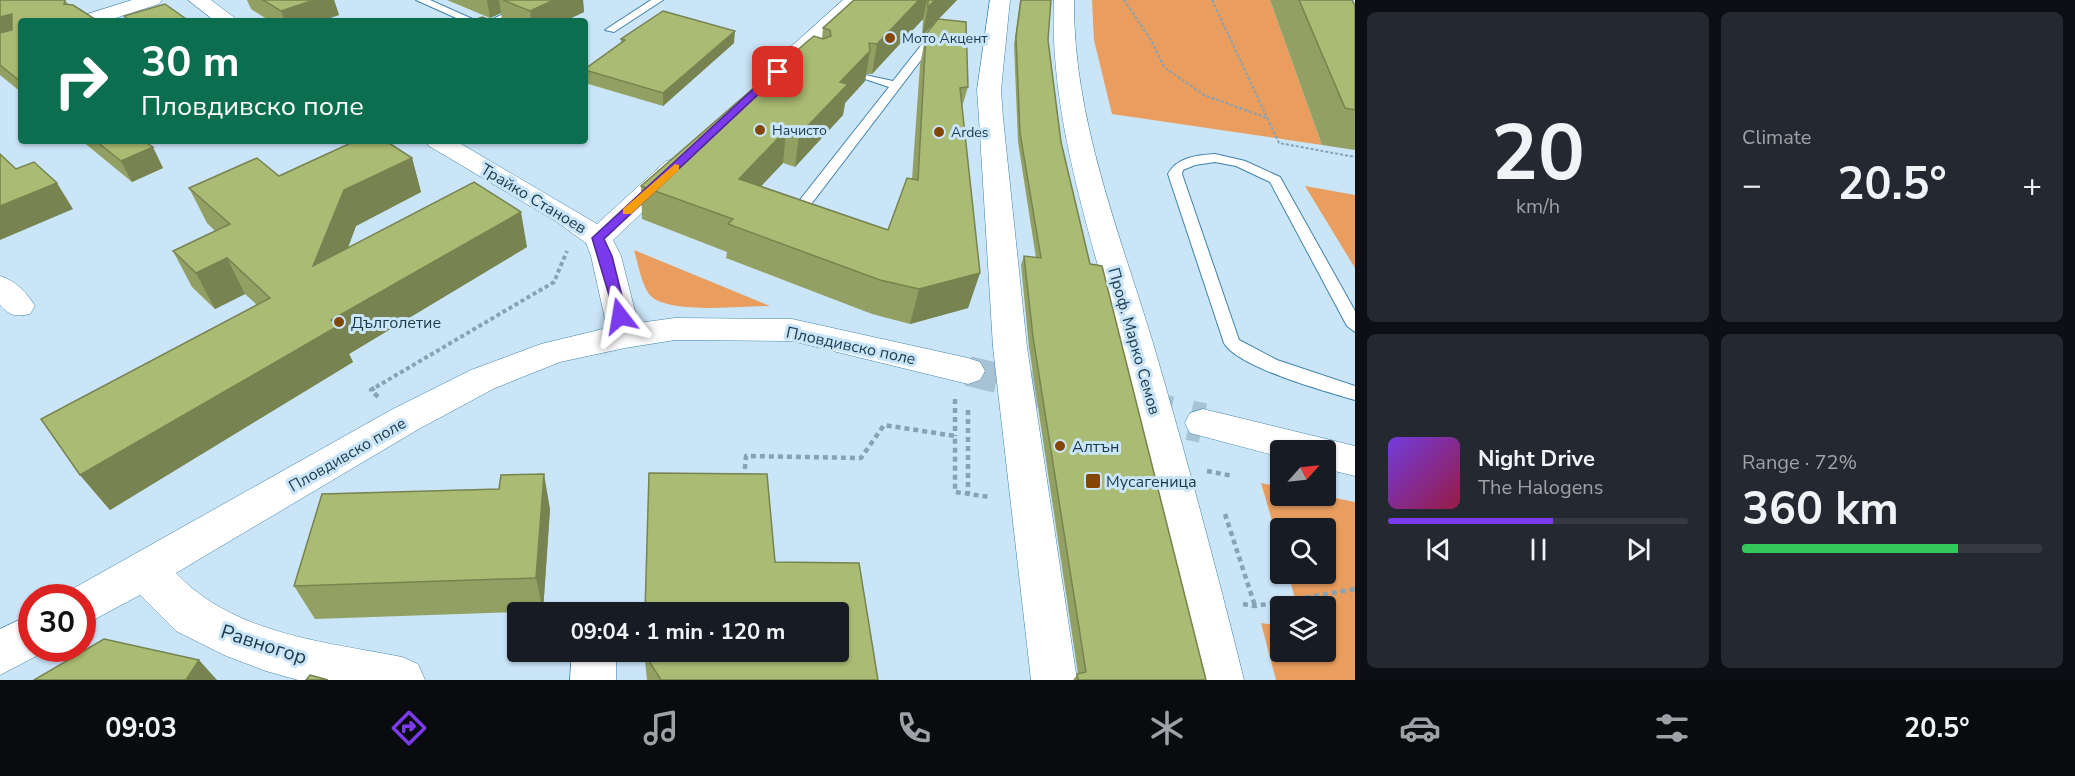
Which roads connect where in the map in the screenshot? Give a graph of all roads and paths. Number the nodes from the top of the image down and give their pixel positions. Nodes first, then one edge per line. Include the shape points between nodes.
1 (152, 0) edge
2 (421, 0) edge
3 (539, 0) edge
4 (657, 0) edge
5 (855, 0) edge
6 (1000, 0) edge
7 (1064, 0) edge
8 (1124, 0) edge
9 (1212, 0) edge
10 (204, 1) edge
11 (95, 18) edge
12 (225, 18) edge
13 (465, 18) edge
14 (500, 18) edge
15 (610, 30) dead end
16 (930, 41) edge
17 (869, 77) edge
18 (896, 85) junction
19 (760, 88) edge
20 (1268, 118) junction
21 (443, 144) edge
22 (693, 151) edge
23 (1355, 157) edge
24 (804, 204) edge
25 (585, 240) junction
26 (1355, 326) edge
27 (625, 336) junction
28 (968, 371) tunnel mouth
29 (1355, 393) edge
30 (956, 407) dead end
31 (968, 410) dead end
32 (404, 420) junction
33 (1203, 423) tunnel mouth
34 (955, 436) junction
35 (1271, 440) edge
36 (1336, 456) edge
37 (1355, 461) edge
38 (1202, 470) dead end
39 (1233, 476) dead end
40 (744, 483) edge
41 (968, 494) junction
42 (990, 497) dead end
43 (1225, 514) dead end
44 (146, 571) junction
45 (1355, 589) edge
46 (96, 598) edge
47 (18, 643) edge
48 (0, 653) edge
49 (323, 673) edge
50 (402, 680) edge
51 (1054, 680) edge
52 (1221, 680) edge

1 - 11 street
2 - 13 lane
3 - 14 lane
4 - 15 lane
5 - 19 street via 803,59
6 - 51 street via 989,90 990,118 1011,358
7 - 52 street, Проф. Марко Семов via 1066,77 1076,131 1173,474
8 - 20 path via 1164,67 1204,95
9 - 20 path
10 - 12 street
16 - 18 lane
17 - 18 lane
18 - 24 lane
20 - 23 path via 1279,143
21 - 25 street, Трайко Станоев via 567,216
22 - 25 street
25 - 27 street via 606,256
25 - 32 path via 554,282 371,390
26 - 29 lane via 1275,180 1233,160 1196,160 1178,168 1175,174 1232,343 1248,356
27 - 28 street, Пловдивско поле via 675,329 792,330
27 - 32 street, Пловдивско поле via 553,352 503,371
30 - 34 path
31 - 41 path
32 - 44 street, Пловдивско поле
33 - 35 street
34 - 40 path via 884,425 861,458 746,456
34 - 41 path via 955,492
36 - 37 street
38 - 39 path
41 - 42 path
43 - 45 path via 1255,606
44 - 46 street, Пловдивско поле
44 - 49 street, Равногор via 189,615 229,636
47 - 48 street
49 - 50 street, Равногор

